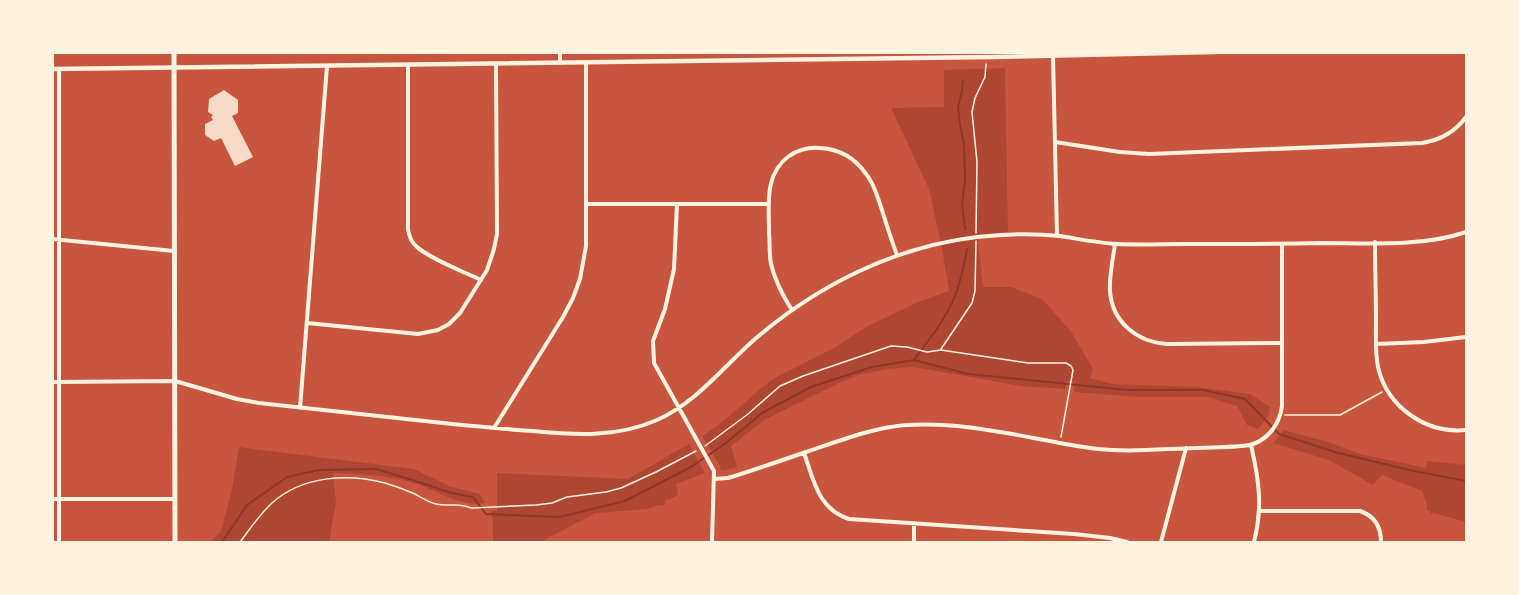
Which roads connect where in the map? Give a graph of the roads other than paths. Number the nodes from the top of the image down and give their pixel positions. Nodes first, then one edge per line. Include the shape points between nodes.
1 (174, 52) edge
2 (560, 52) edge
3 (1215, 52) edge
4 (705, 53) edge
5 (905, 55) edge
6 (992, 55) edge
7 (1053, 56) junction
8 (705, 61) junction
9 (560, 63) junction
10 (586, 63) junction
11 (496, 64) junction
12 (408, 65) junction
13 (327, 66) junction
14 (175, 68) junction
15 (56, 69) edge
16 (1467, 117) edge
17 (1055, 142) junction
18 (587, 204) junction
19 (677, 204) junction
20 (769, 204) junction
21 (1467, 232) edge
22 (1057, 236) junction
23 (52, 239) edge
24 (59, 240) junction
25 (1375, 242) junction
26 (1115, 244) junction
27 (1282, 244) junction
28 (175, 251) junction
29 (897, 255) junction
30 (481, 280) junction
31 (792, 310) junction
32 (307, 323) junction
33 (1467, 337) edge
34 (1282, 343) junction
35 (1376, 344) junction
36 (176, 381) junction
37 (55, 382) edge
38 (300, 408) junction
39 (679, 408) junction
40 (494, 428) junction
41 (1467, 430) edge
42 (1251, 445) junction
43 (1186, 448) junction
44 (804, 453) junction
45 (714, 479) junction
46 (52, 498) edge
47 (58, 498) junction
48 (175, 499) junction
49 (1260, 511) junction
50 (914, 524) junction
51 (59, 543) edge
52 (175, 543) edge
53 (712, 543) edge
54 (914, 543) edge
55 (1127, 543) edge
56 (1161, 543) edge
57 (1254, 543) edge
58 (1381, 543) edge

1 - 14 main road
2 - 9 street
3 - 7 street
4 - 8 street
5 - 6 street
5 - 8 street
6 - 7 street
7 - 17 street
8 - 10 street
9 - 10 street
9 - 11 street
10 - 18 street
11 - 12 street
11 - 30 street via 497,234 491,261
12 - 13 street
12 - 30 street via 409,236 416,247 429,255
13 - 14 street
13 - 32 street
14 - 15 street
14 - 28 main road
15 - 24 street
16 - 17 street via 1446,135 1422,143 1149,154
17 - 22 street
18 - 19 street
18 - 40 street via 586,246 573,298
19 - 20 street
19 - 39 street via 674,269 652,346 657,370
20 - 29 street via 771,181 783,161 804,149 835,150 867,174
20 - 31 street via 771,264
21 - 25 street via 1436,239
22 - 26 street
22 - 29 street via 976,237
23 - 24 street
24 - 28 street
24 - 37 street
25 - 27 street
25 - 35 street
26 - 27 street
26 - 34 street via 1112,301 1119,319 1133,333 1151,342 1167,344
27 - 34 street
28 - 36 main road
29 - 31 street via 827,287
30 - 32 street via 460,313 444,327 426,334
31 - 39 street
32 - 38 street
33 - 35 street
34 - 42 street via 1281,415 1269,434
35 - 41 street via 1381,377 1406,413 1425,424
36 - 37 street
36 - 38 street via 237,399
36 - 48 main road
37 - 47 street
38 - 40 street
39 - 40 street via 642,425 604,434
39 - 45 street via 714,471
42 - 43 street
42 - 49 street
43 - 44 street via 1105,450 976,428 922,424 869,431
43 - 56 street
44 - 45 street
44 - 50 street via 819,494 835,513 849,519
45 - 53 street
46 - 47 street
47 - 48 street
47 - 51 street
48 - 52 main road
49 - 57 street
49 - 58 street via 1360,511 1374,520
50 - 54 street
50 - 55 street via 1074,534

